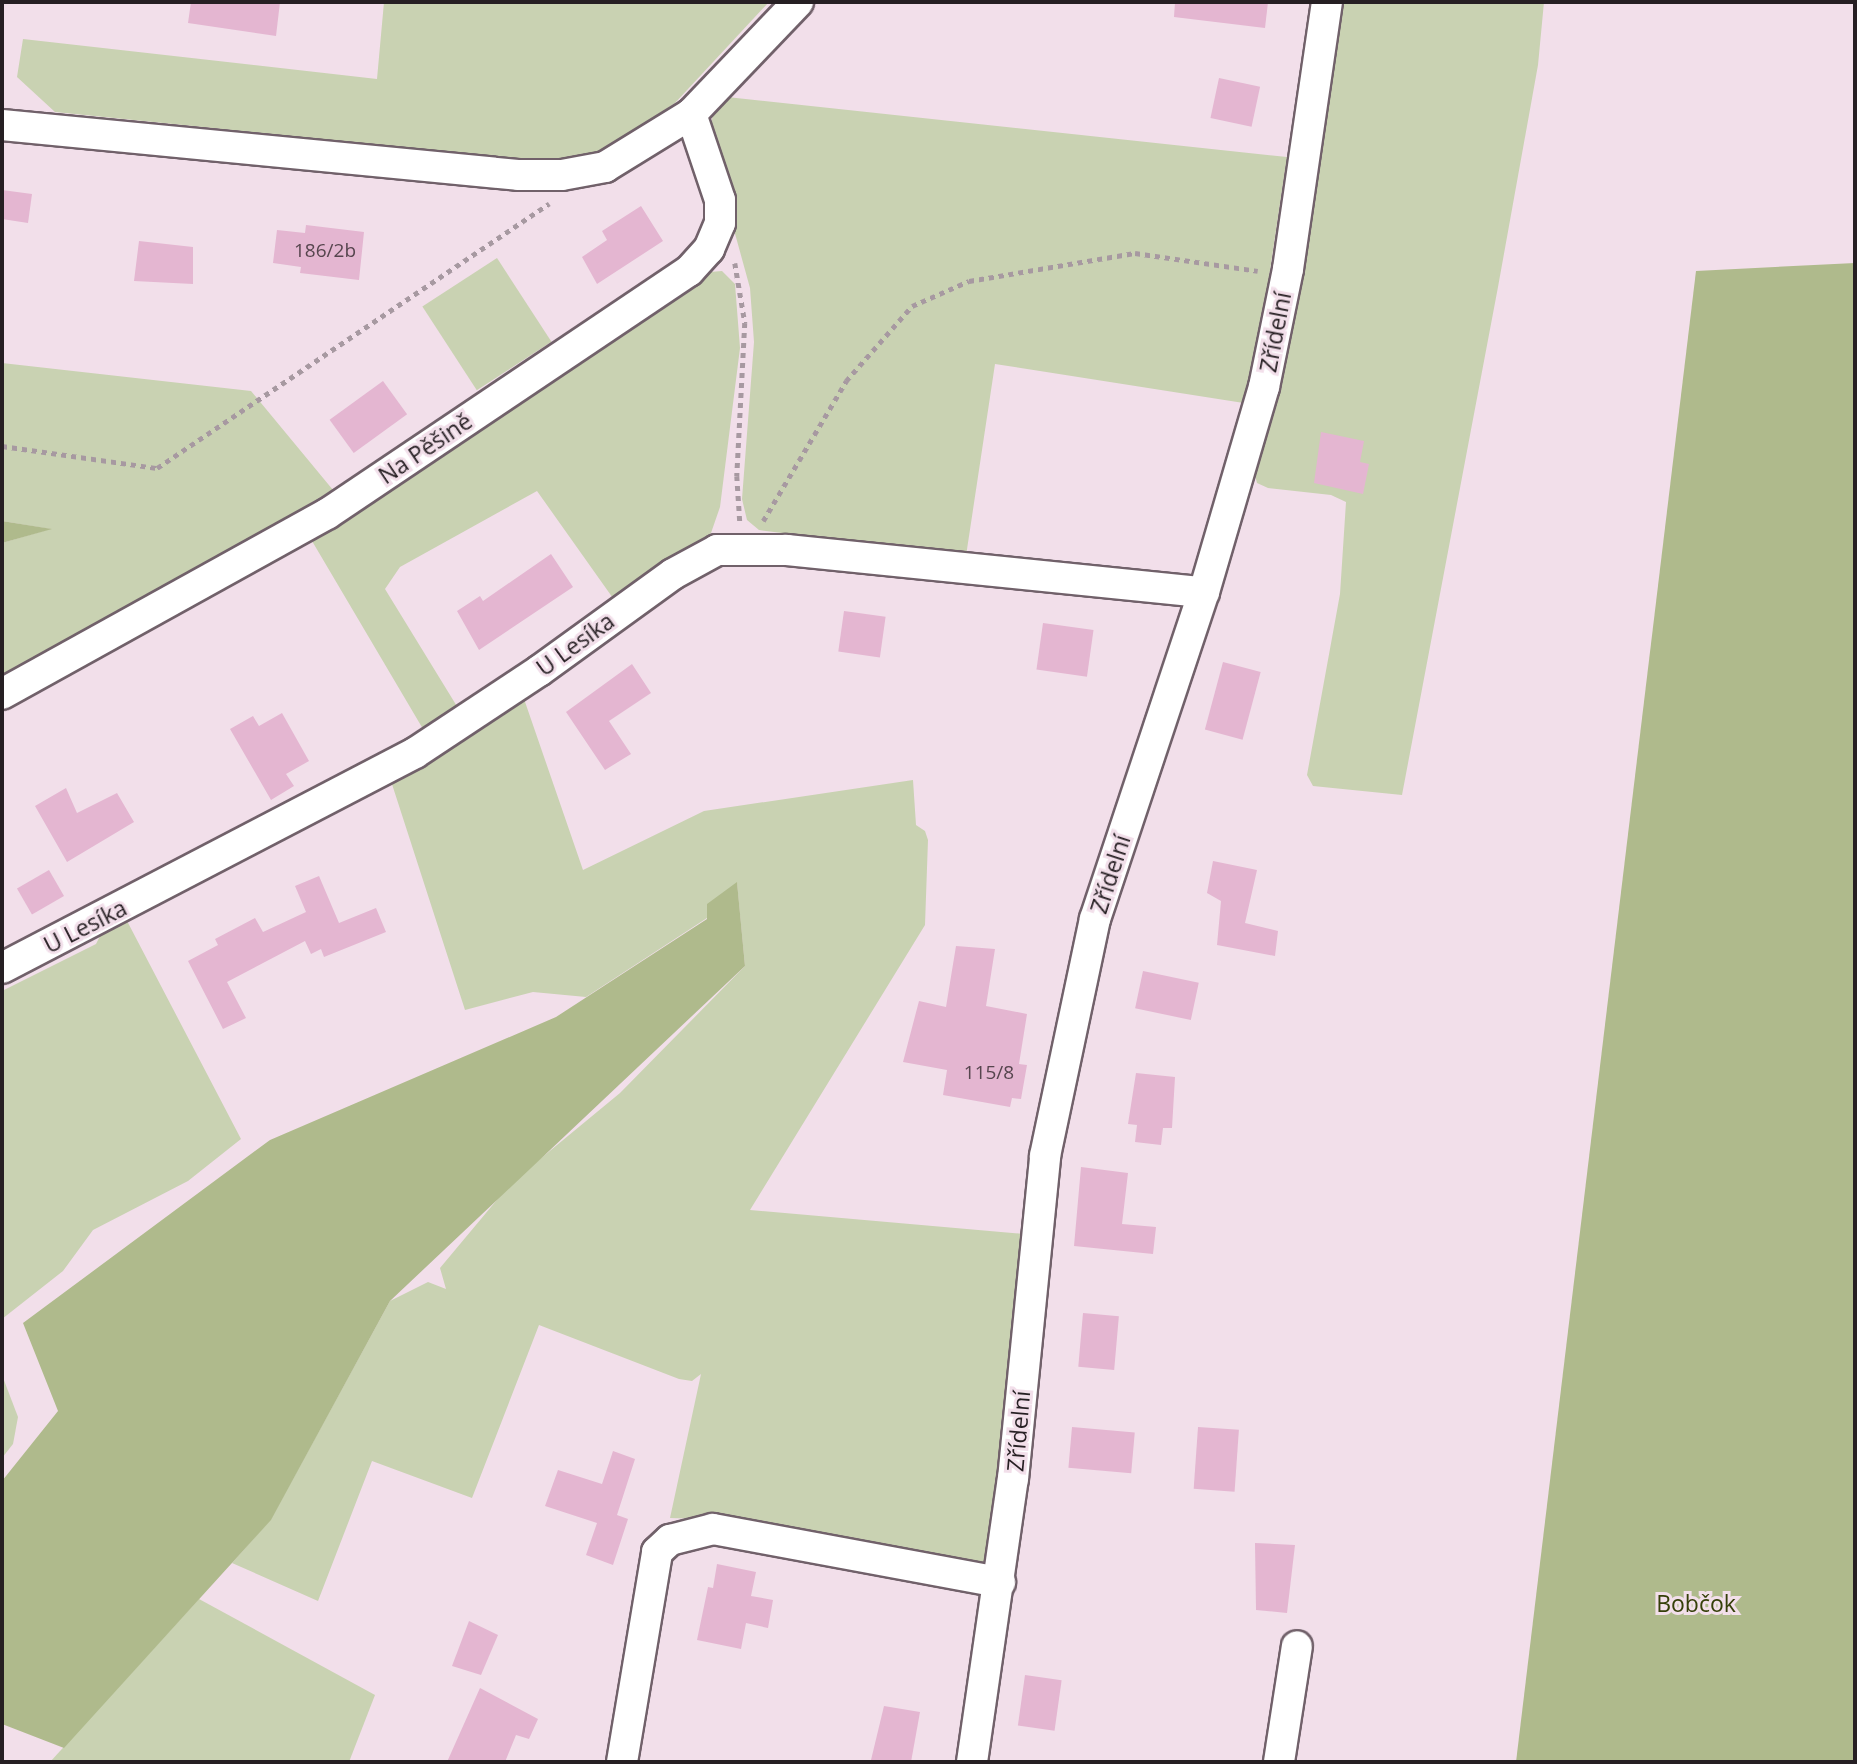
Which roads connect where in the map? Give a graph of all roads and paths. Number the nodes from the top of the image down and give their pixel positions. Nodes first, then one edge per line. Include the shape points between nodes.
1 (798, 2) edge
2 (1327, 2) edge
3 (691, 114) junction
4 (2, 125) edge
5 (559, 198) dead end
6 (720, 223) junction
7 (1291, 246) junction
8 (2, 446) edge
9 (746, 547) junction
10 (1204, 592) junction
11 (2, 694) edge
12 (2, 968) edge
13 (1000, 1582) junction
14 (1297, 1646) dead end
15 (622, 1762) edge
16 (972, 1762) edge
17 (1279, 1762) edge

1 - 3 street
2 - 7 street, Zřídelní
3 - 4 street via 605,167 562,175 504,174
3 - 6 street via 720,200
5 - 8 path via 157,468
6 - 9 path via 737,270 745,323 737,476
6 - 11 street, Na Pěšině via 709,248 689,271 327,514
7 - 9 path via 1280,259 1257,272 1135,253 969,281 912,306 846,381
7 - 10 street, Zřídelní via 1265,387
9 - 10 street, U Lesíka
9 - 12 street, U Lesíka via 717,550 673,574 415,753
10 - 13 street, Zřídelní via 1095,919 1045,1156
13 - 15 street via 713,1529 670,1541 657,1552
13 - 16 street, Zřídelní
14 - 17 street

